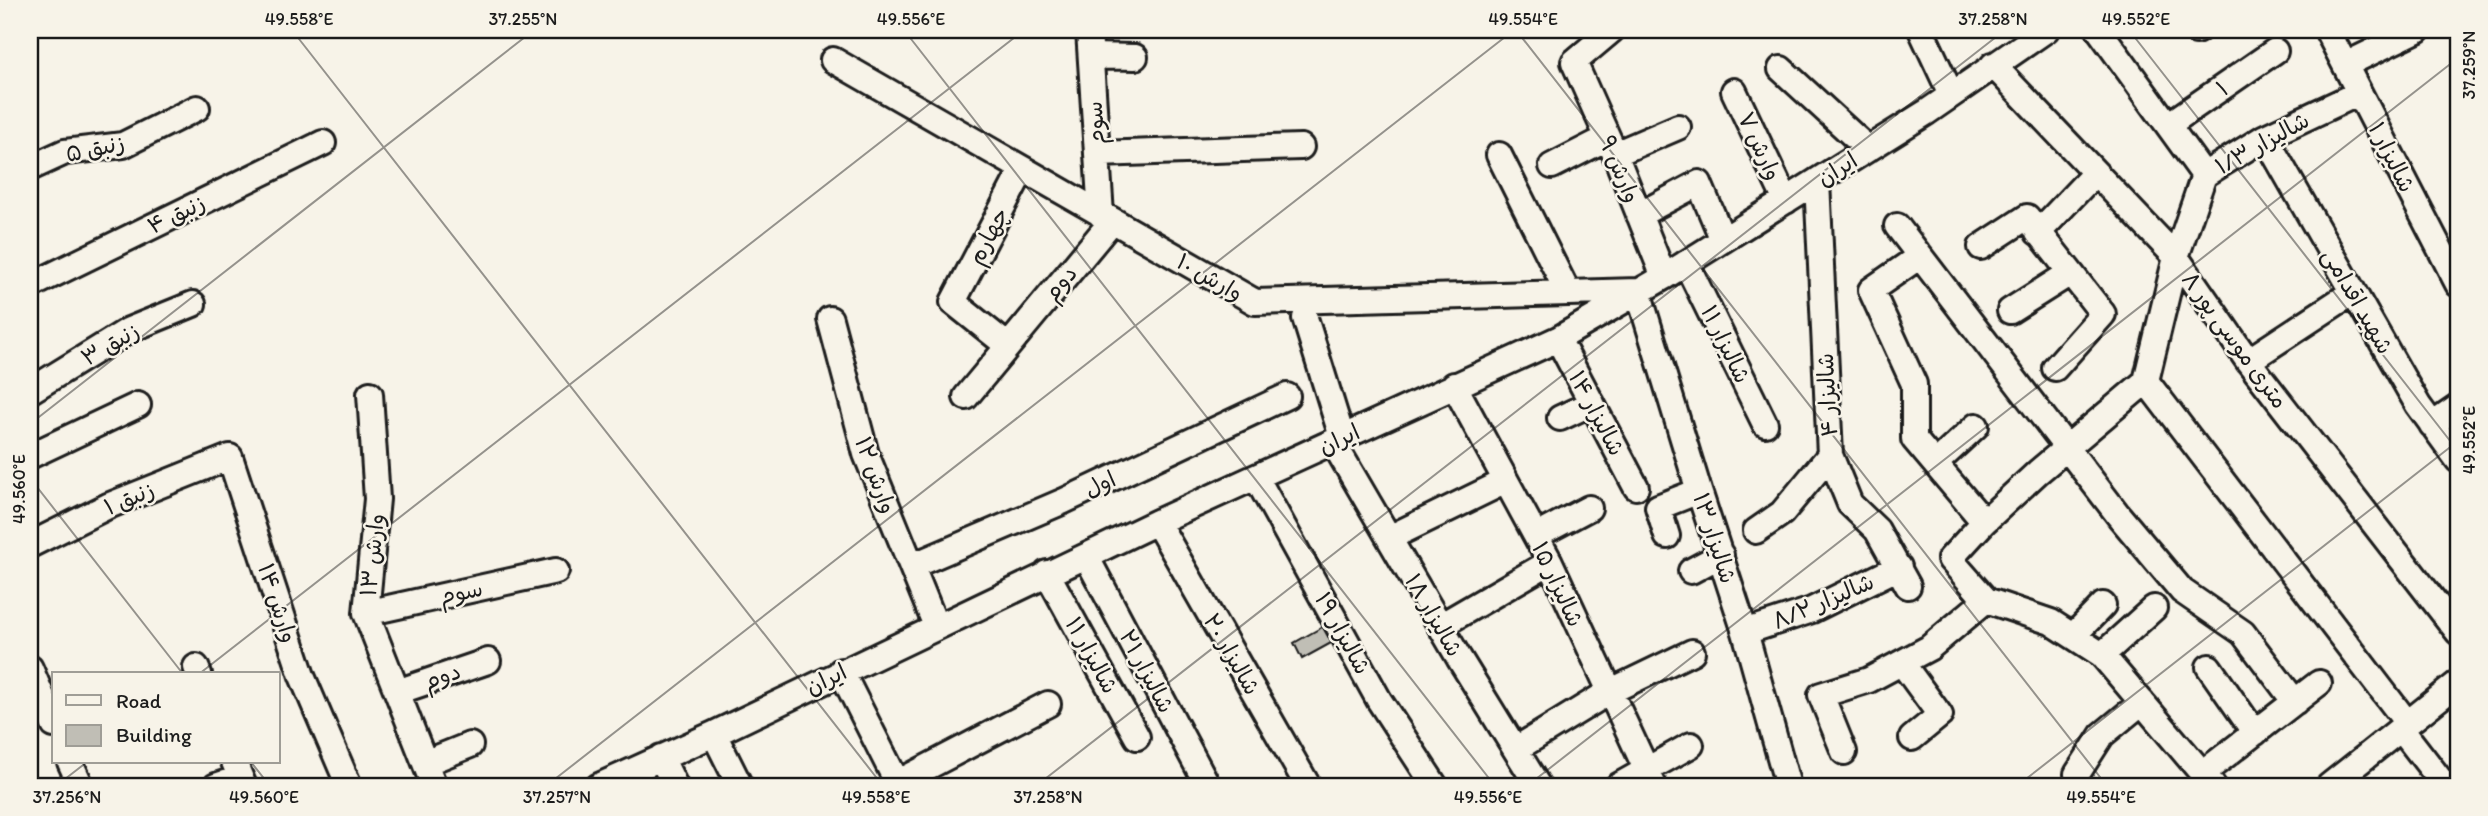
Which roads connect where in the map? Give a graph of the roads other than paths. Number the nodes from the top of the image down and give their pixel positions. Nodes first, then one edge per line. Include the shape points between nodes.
1 (1612, 30) edge
2 (1921, 30) edge
3 (2046, 30) edge
4 (2099, 30) edge
5 (2327, 30) edge
6 (2417, 30) edge
7 (1089, 31) edge
8 (2275, 51) dead end
9 (1091, 57) junction
10 (1135, 57) dead end
11 (833, 60) dead end
12 (1993, 65) junction
13 (2345, 65) junction
14 (1782, 69) dead end
15 (1734, 92) dead end
16 (2360, 93) junction
17 (1951, 94) junction
18 (197, 108) dead end
19 (2168, 125) junction
20 (1678, 127) dead end
21 (2266, 137) junction
22 (323, 143) dead end
23 (1611, 146) junction
24 (1301, 147) dead end
25 (1868, 149) junction
26 (1097, 154) junction
27 (1499, 155) dead end
28 (1552, 166) dead end
29 (30, 168) edge
30 (1022, 170) junction
31 (2095, 173) junction
32 (2204, 175) junction
33 (1817, 181) junction
34 (1786, 201) junction
35 (1639, 215) junction
36 (1106, 218) junction
37 (1897, 226) dead end
38 (2038, 233) junction
39 (1723, 240) junction
40 (1981, 247) dead end
41 (1920, 256) junction
42 (2176, 257) junction
43 (1686, 263) junction
44 (2070, 273) junction
45 (1664, 277) junction
46 (2458, 284) edge
47 (30, 286) edge
48 (1638, 291) junction
49 (2353, 292) junction
50 (1567, 293) junction
51 (193, 303) dead end
52 (2010, 311) dead end
53 (1306, 318) dead end
54 (830, 320) dead end
55 (1558, 339) junction
56 (1008, 346) junction
57 (2248, 361) junction
58 (2055, 368) dead end
59 (2146, 381) junction
60 (1454, 386) junction
61 (30, 391) edge
62 (370, 394) dead end
63 (1287, 396) dead end
64 (966, 397) dead end
65 (1592, 404) junction
66 (138, 405) dead end
67 (2458, 407) edge
68 (1560, 418) dead end
69 (1766, 424) dead end
70 (2432, 425) junction
71 (1976, 426) dead end
72 (1337, 440) junction
73 (2066, 449) junction
74 (1830, 454) junction
75 (30, 456) edge
76 (230, 457) joint
77 (2458, 460) edge
78 (1935, 464) junction
79 (1256, 477) junction
80 (1506, 481) junction
81 (1636, 487) dead end
82 (1699, 491) junction
83 (1589, 508) dead end
84 (1157, 522) junction
85 (1984, 522) junction
86 (1756, 531) dead end
87 (1536, 536) junction
88 (1667, 536) dead end
89 (1389, 538) junction
90 (30, 545) edge
91 (1720, 555) junction
92 (1087, 556) junction
93 (1550, 562) junction
94 (912, 566) junction
95 (556, 571) dead end
96 (1692, 571) dead end
97 (1047, 573) junction
98 (1904, 577) joint
99 (1986, 600) junction
100 (2103, 606) dead end
101 (2154, 608) dead end
102 (366, 613) junction
103 (2454, 618) edge
104 (936, 626) junction
105 (1440, 626) junction
106 (1745, 632) junction
107 (2073, 636) junction
108 (1692, 652) dead end
109 (2102, 655) junction
110 (488, 660) dead end
111 (1902, 663) junction
112 (2209, 667) dead end
113 (30, 668) edge
114 (841, 671) junction
115 (2458, 682) edge
116 (2319, 683) dead end
117 (397, 692) junction
118 (1609, 692) junction
119 (2142, 702) junction
120 (2295, 702) junction
121 (1048, 704) dead end
122 (52, 720) edge
123 (2405, 727) junction
124 (2255, 733) junction
125 (714, 734) junction
126 (1137, 737) dead end
127 (1912, 738) dead end
128 (470, 745) dead end
129 (1691, 745) dead end
130 (1516, 749) junction
131 (1844, 752) dead end
132 (661, 757) junction
133 (425, 763) junction
134 (71, 764) edge
135 (2077, 774) dead end
136 (239, 775) edge
137 (1650, 779) edge
138 (2208, 779) edge
139 (898, 784) edge
140 (2338, 784) edge
141 (81, 786) edge
142 (216, 786) edge
143 (349, 786) edge
144 (434, 786) edge
145 (599, 786) edge
146 (675, 786) edge
147 (740, 786) edge
148 (1208, 786) edge
149 (1308, 786) edge
150 (1435, 786) edge
151 (1538, 786) edge
152 (1618, 786) edge
153 (1788, 786) edge
154 (2445, 786) edge

1 - 23 street, وارش ۹ via 1574,62
2 - 17 street
3 - 12 street, ایران
4 - 19 street
5 - 13 street, شاليزار ۱
6 - 13 street
7 - 9 street, سوم
8 - 19 street, ۱
9 - 10 street
9 - 26 street, سوم
11 - 30 street, وارش ۱۰
12 - 17 street, ایران
12 - 31 street, ۸ متری موسی پور
13 - 16 street, شاليزار ۱
14 - 25 street
15 - 34 street, وارش ۷
16 - 21 street, شالیزار ۱/۳
16 - 46 street, شاليزار ۱
17 - 25 street, ایران
18 - 29 street, زنبق ۵ via 123,145 65,152
19 - 32 street
20 - 23 street
21 - 32 street, شالیزار ۱/۳
21 - 49 street, شهید اقدامی
22 - 47 street, زنبق ۴
23 - 28 street
23 - 35 street, وارش ۹
24 - 26 street
25 - 33 street, ایران
26 - 36 street, سوم
27 - 50 street
30 - 36 street, وارش ۱۰
30 - 56 street, چهارم via 953,302
31 - 38 street
31 - 42 street, ۸ متری موسی پور
32 - 42 street, شالیزار ۱/۳
33 - 34 street, ایران
33 - 74 street, شالیزار ۴
34 - 39 street, ایران
35 - 39 street via 1699,183
35 - 45 street, وارش ۹
36 - 50 street, وارش ۱۰ via 1255,302
36 - 56 street, دوم
37 - 41 street
38 - 40 street via 2027,217
38 - 44 street
39 - 43 street, ایران
41 - 73 street
41 - 78 street via 1871,290 1914,384 1914,439
42 - 57 street, ۸ متری موسی پور
42 - 59 street, شالیزار ۱/۳
43 - 45 street, ایران
43 - 69 street, شالیزار ۱۱
44 - 52 street
44 - 58 street via 2103,314
45 - 48 street, ایران
48 - 50 street, وارش ۱۰
48 - 55 street, ایران
48 - 82 street, شالیزار ۱۳
49 - 57 street
49 - 70 street, شهید اقدامی
51 - 61 street, زنبق ۳ via 129,330
53 - 72 street, شالیزار ۱۸
54 - 94 street, وارش ۱۲ via 866,453
55 - 60 street, ایران
55 - 65 street, شالیزار ۱۴
56 - 64 street, دوم
57 - 103 street, ۸ متری موسی پور
59 - 73 street
59 - 123 street
60 - 72 street, ایران
60 - 80 street, شالیزار ۱۵
62 - 102 street, وارش ۱۳ via 377,499
63 - 94 street, اول via 1064,501
65 - 68 street
65 - 81 street, شالیزار ۱۴
66 - 75 street
67 - 70 street
70 - 77 street, شهید اقدامی
71 - 78 street
72 - 79 street, ایران
72 - 89 street, شالیزار ۱۸
73 - 85 street
73 - 120 street via 2182,591 2243,633
74 - 86 street via 1782,513
74 - 98 street, شالیزار ۴ via 1850,504 1877,530
76 - 90 street, زنبق ۱ via 108,506
76 - 143 street, وارش ۱۴ via 302,676
78 - 85 street
79 - 84 street, ایران
79 - 150 street, شالیزار ۱۹ via 1380,700
80 - 87 street, شالیزار ۱۵
80 - 89 street
82 - 88 street via 1658,507
82 - 91 street, شالیزار ۱۳
83 - 87 street
84 - 92 street, ایران
84 - 149 street, شالیزار ۲۰
85 - 99 street via 1950,559
87 - 93 street, شالیزار ۱۵
89 - 105 street, شالیزار ۱۸
91 - 96 street
91 - 106 street, شالیزار ۱۳
92 - 97 street, ایران
92 - 148 street, شالیزار ۲۱
93 - 105 street
93 - 118 street, شالیزار ۱۵
94 - 104 street, وارش ۱۲
95 - 102 street, سوم
97 - 104 street, ایران
97 - 126 street, شالیزار ۱۱
98 - 106 street, شالیزار ۸/۲
99 - 107 street via 2052,622
99 - 111 street via 1929,648
100 - 107 street
101 - 109 street
102 - 117 street, وارش ۱۳
104 - 114 street, ایران
105 - 130 street, شالیزار ۱۸
106 - 153 street, شالیزار ۱۳
107 - 109 street
108 - 118 street
109 - 119 street
110 - 117 street, دوم
111 - 127 street via 1940,715
111 - 131 street via 1869,680 1821,695
112 - 124 street
113 - 122 street
114 - 125 street, ایران
114 - 139 street
115 - 123 street
116 - 120 street
117 - 133 street, وارش ۱۳
118 - 130 street
118 - 137 street, شالیزار ۱۵
119 - 135 street via 2102,735
119 - 138 street
120 - 124 street
121 - 139 street
123 - 140 street
123 - 154 street
124 - 138 street
125 - 132 street, ایران
125 - 147 street
128 - 133 street
129 - 137 street
130 - 151 street, شالیزار ۱۸
132 - 145 street, ایران
132 - 146 street
133 - 144 street, وارش ۱۳
134 - 141 street
136 - 142 street
137 - 152 street

